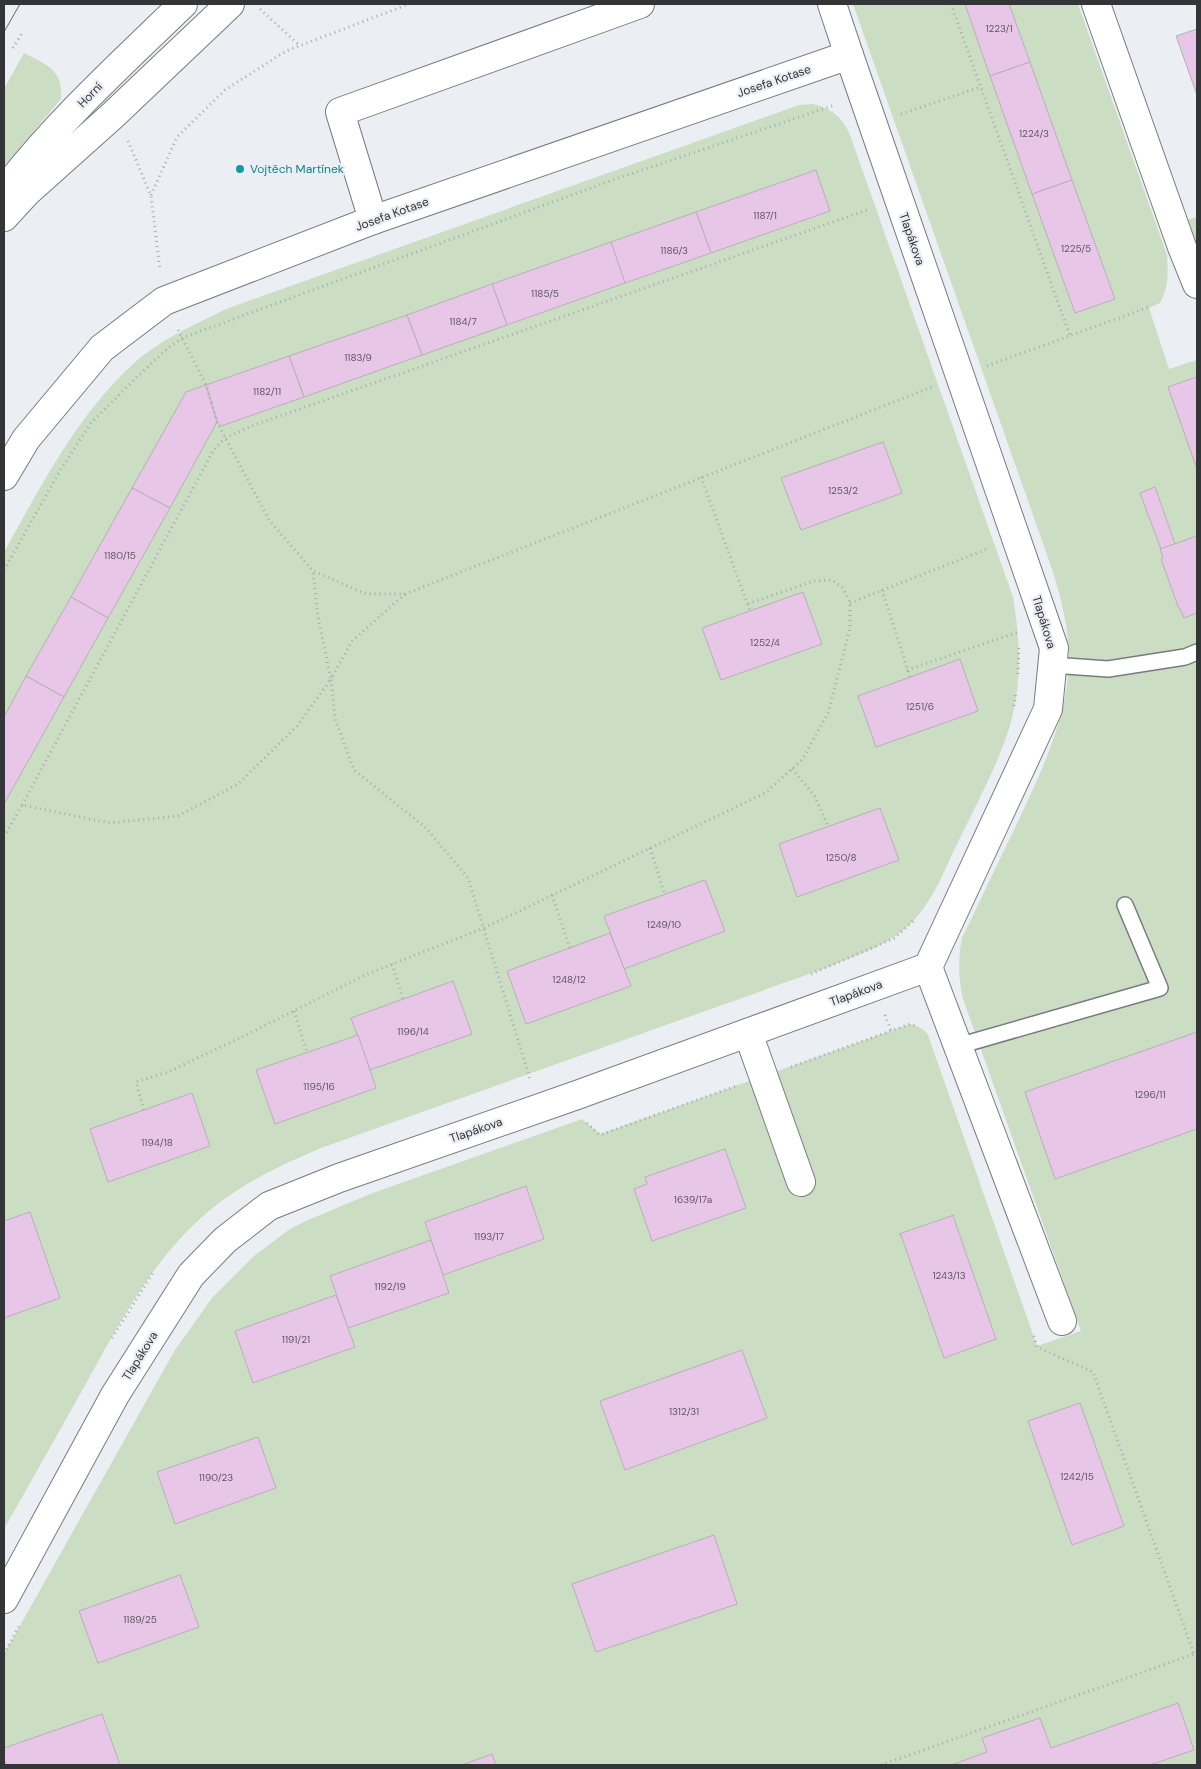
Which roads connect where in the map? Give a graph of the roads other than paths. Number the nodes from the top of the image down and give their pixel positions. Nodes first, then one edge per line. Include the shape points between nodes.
1 (183, 4) edge
2 (230, 4) edge
3 (640, 4) edge
4 (832, 4) edge
5 (1096, 4) edge
6 (849, 55) junction
7 (4, 191) edge
8 (4, 217) edge
9 (373, 220) junction
10 (1197, 284) edge
11 (4, 476) edge
12 (1197, 652) edge
13 (1052, 665) junction
14 (1124, 905) dead end
15 (928, 967) junction
16 (748, 1033) junction
17 (958, 1046) junction
18 (801, 1182) dead end
19 (1062, 1321) dead end
20 (4, 1599) edge

1 - 7 street, Horní via 90,94
2 - 8 street
3 - 9 street via 340,112
4 - 6 street, Tlapákova
5 - 10 street
6 - 9 street, Josefa Kotase
6 - 13 street, Tlapákova via 1054,648
9 - 11 street, Josefa Kotase via 164,302 102,348 26,439
12 - 13 lane via 1185,657 1108,669
13 - 15 street, Tlapákova via 1048,709
14 - 17 lane via 1160,988
15 - 16 street, Tlapákova
15 - 17 street
16 - 18 street
16 - 20 street, Tlapákova via 580,1107 339,1178 269,1206 225,1240 191,1275 115,1395
17 - 19 street

